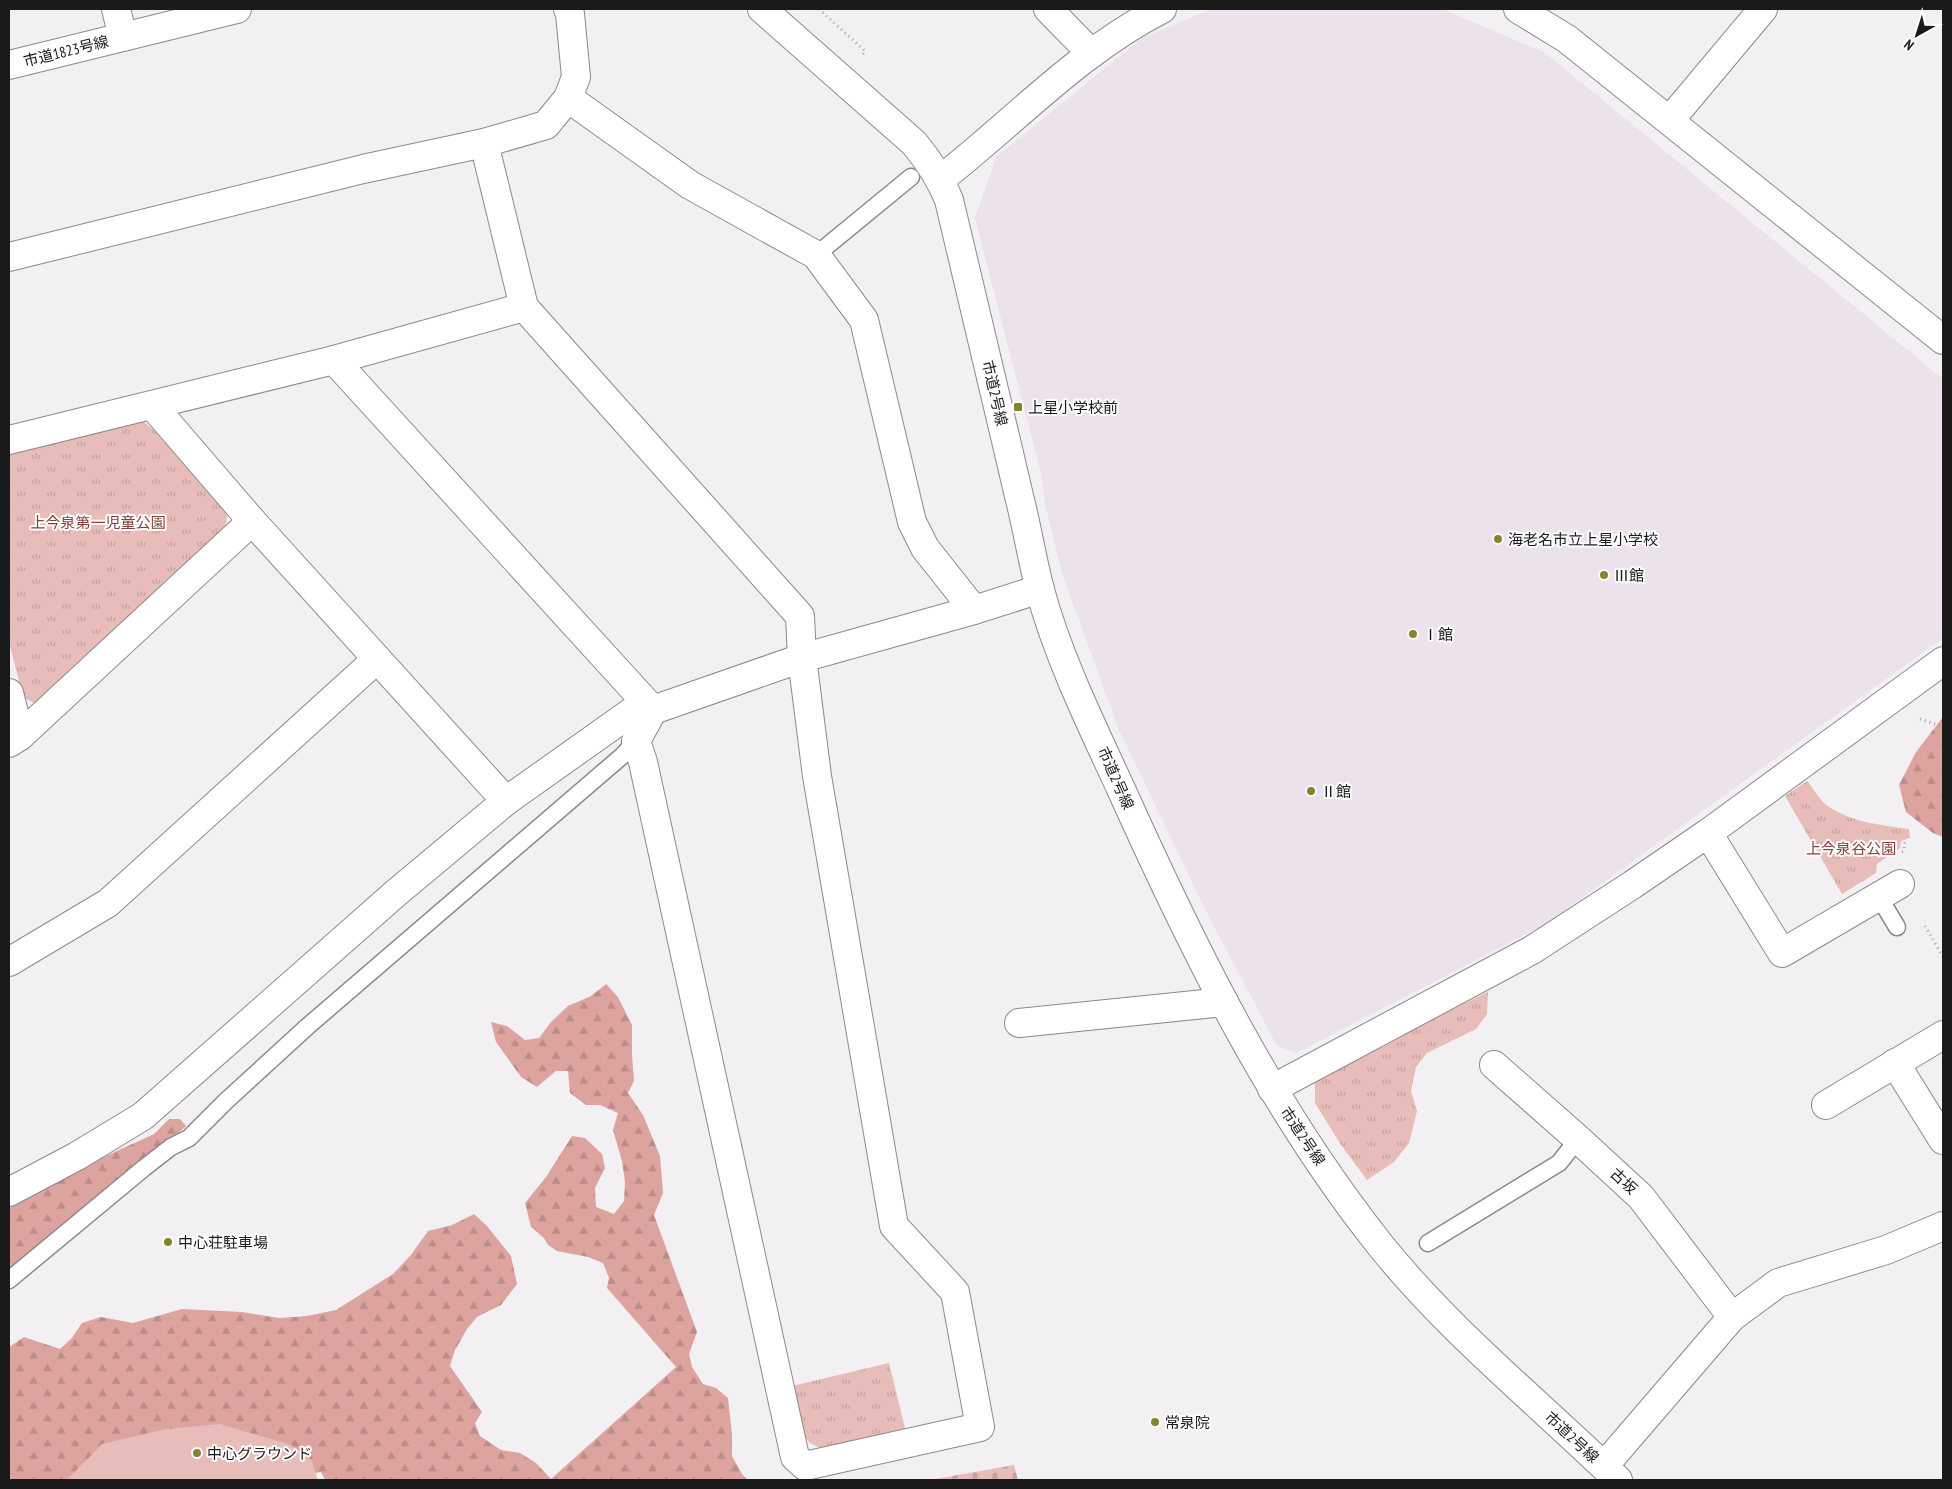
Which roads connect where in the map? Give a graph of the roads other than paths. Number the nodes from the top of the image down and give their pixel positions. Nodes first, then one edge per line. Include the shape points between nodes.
1 (116, 9) edge
2 (237, 9) edge
3 (568, 9) edge
4 (762, 9) edge
5 (1048, 9) edge
6 (1162, 9) edge
7 (1518, 9) edge
8 (1763, 9) edge
9 (123, 37) junction
10 (1090, 53) junction
11 (9, 65) edge
12 (568, 98) junction
13 (1670, 120) junction
14 (484, 143) junction
15 (911, 177) dead end
16 (941, 179) junction
17 (816, 255) junction
18 (9, 257) edge
19 (524, 308) junction
20 (1943, 340) edge
21 (334, 360) junction
22 (153, 406) junction
23 (9, 440) edge
24 (252, 521) junction
25 (1040, 589) junction
26 (974, 610) junction
27 (377, 658) junction
28 (802, 658) junction
29 (1943, 661) edge
30 (9, 693) edge
31 (653, 710) junction
32 (14, 740) edge
33 (636, 742) junction
34 (506, 801) junction
35 (1708, 832) junction
36 (1890, 890) joint
37 (1897, 927) dead end
38 (9, 962) edge
39 (1224, 1002) junction
40 (1019, 1023) dead end
41 (1943, 1035) edge
42 (1895, 1064) junction
43 (1494, 1065) dead end
44 (1272, 1089) junction
45 (1826, 1105) dead end
46 (1578, 1139) junction
47 (1943, 1140) edge
48 (9, 1192) edge
49 (1943, 1226) edge
50 (1428, 1243) dead end
51 (9, 1280) edge
52 (1732, 1317) junction
53 (1611, 1473) edge

1 - 9 street
2 - 9 street
3 - 12 street via 576,78
4 - 16 street, 市道2号線 via 914,143
5 - 10 street
6 - 10 street via 1135,22
7 - 13 street via 1567,39
8 - 13 street
9 - 11 street, 市道1823号線
10 - 16 street
12 - 14 street via 546,125
12 - 17 street via 690,185
13 - 20 street
14 - 18 street via 363,169
14 - 19 street
15 - 17 lane
16 - 25 street, 市道2号線 via 949,200
17 - 26 street via 864,320 912,522 925,548
19 - 21 street
19 - 28 street via 800,616
21 - 22 street
21 - 31 street
22 - 23 street
22 - 24 street
24 - 27 street
24 - 32 street
25 - 26 street
25 - 39 street, 市道2号線 via 1054,634 1091,722 1155,864
26 - 28 street
27 - 34 street
27 - 38 street via 108,903
28 - 31 street
28 - 33 street via 817,776 894,1226 955,1292 980,1427 805,1466 795,1457
29 - 35 street
30 - 32 street
31 - 33 street
31 - 34 street via 633,711
33 - 51 lane via 308,1026 188,1138 144,1168
34 - 48 street via 396,893 143,1116
35 - 36 street via 1782,953
35 - 44 street via 1532,950
36 - 37 lane
39 - 40 street
39 - 44 street, 市道2号線
41 - 42 street
42 - 45 street
42 - 47 street
43 - 46 street, 古坂
44 - 53 street, 市道2号線 via 1336,1186 1410,1280 1467,1339
46 - 50 lane via 1559,1163
46 - 52 street, 古坂 via 1641,1197
49 - 52 street via 1886,1250 1778,1283
52 - 53 street

